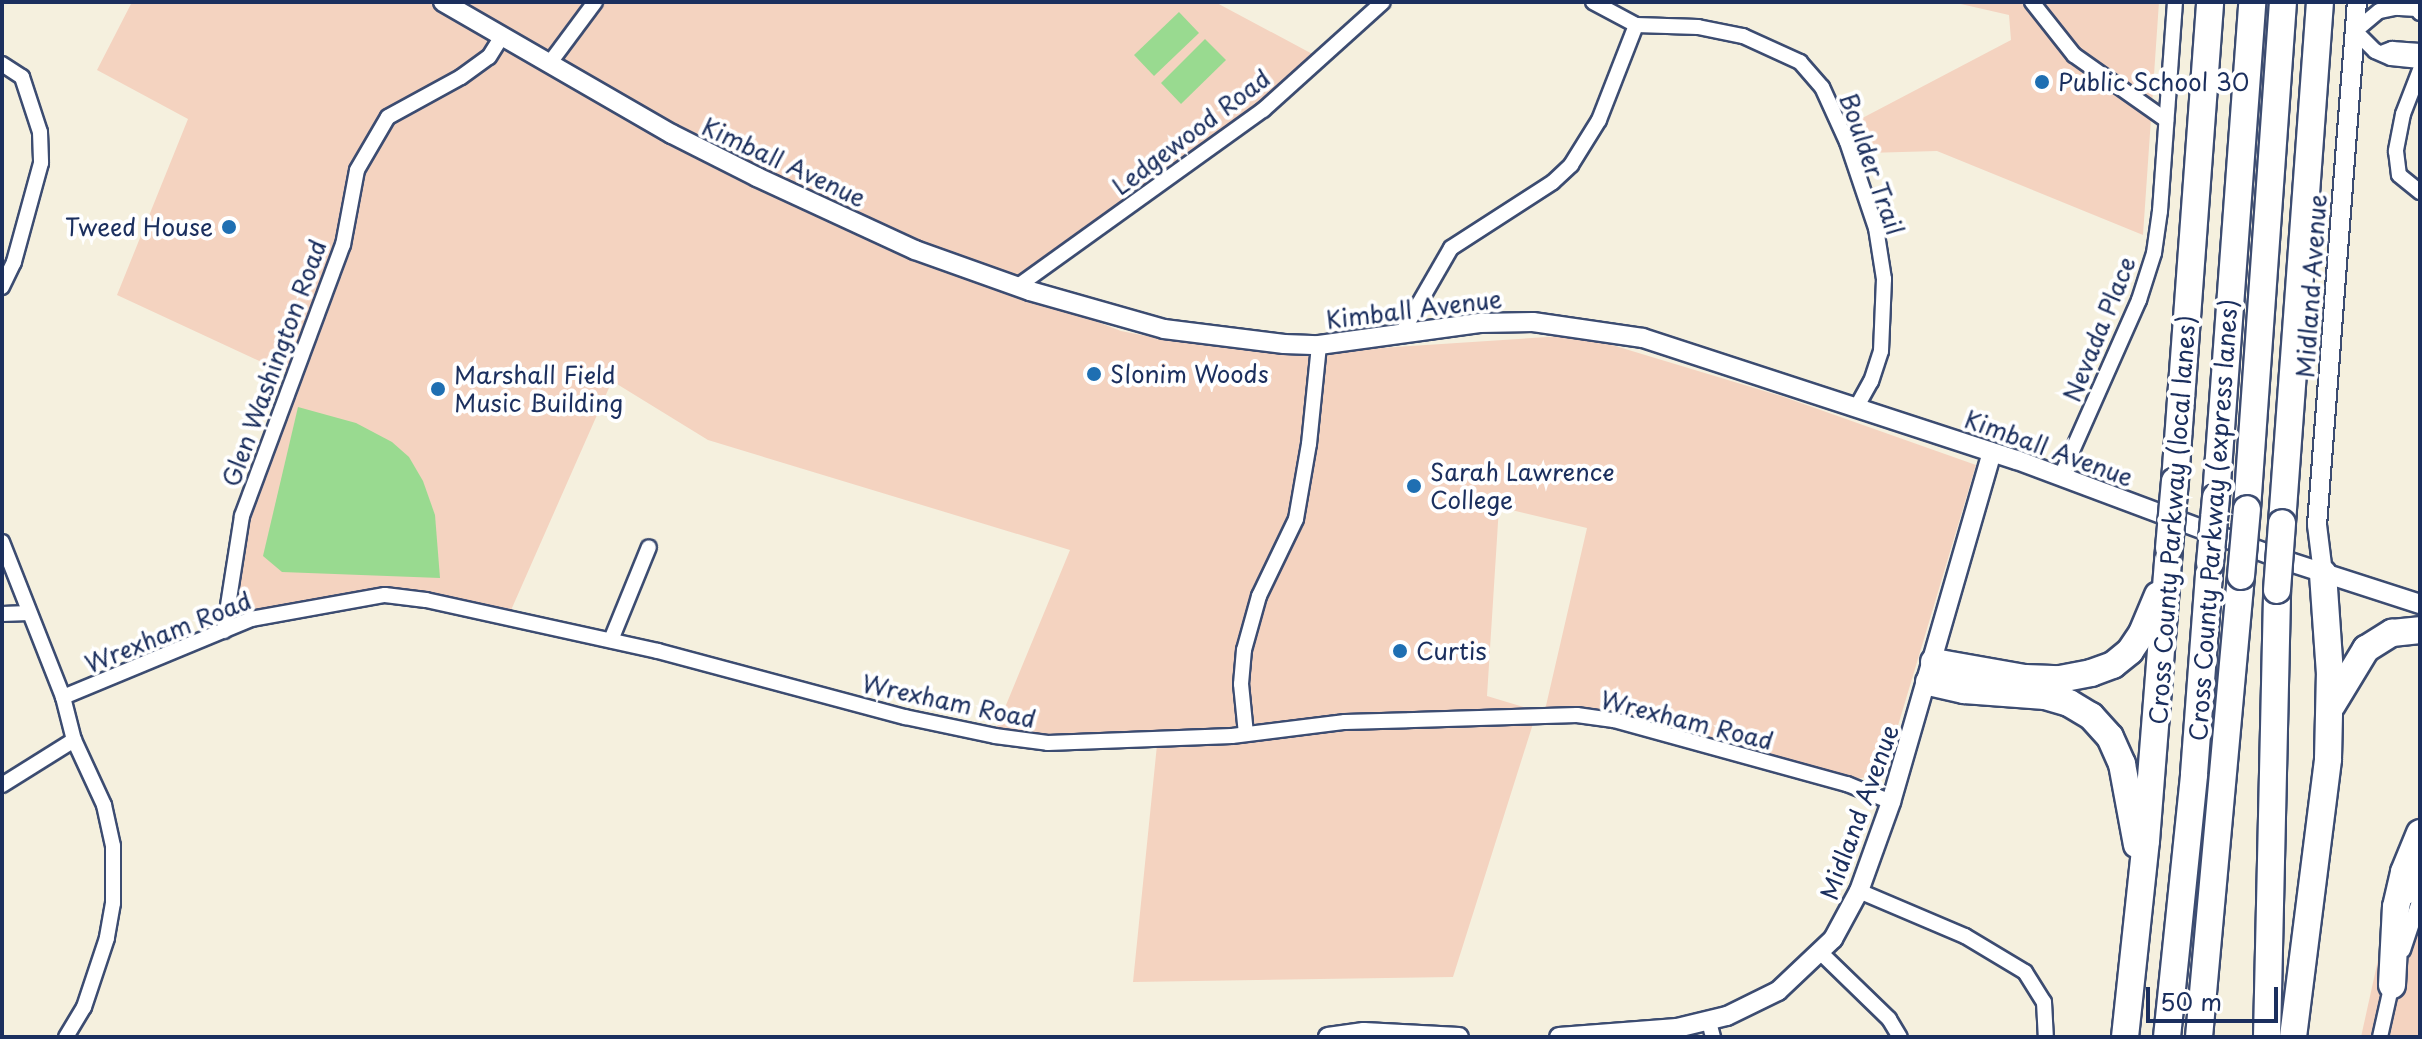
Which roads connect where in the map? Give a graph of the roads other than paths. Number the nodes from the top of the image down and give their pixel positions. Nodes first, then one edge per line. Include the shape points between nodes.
1 (443, 2) edge
2 (595, 2) edge
3 (1383, 2) edge
4 (1593, 2) edge
5 (2032, 2) edge
6 (2175, 2) edge
7 (2210, 2) edge
8 (2252, 2) edge
9 (2283, 2) edge
10 (2320, 2) edge
11 (2357, 2) edge
12 (2420, 15) edge
13 (1636, 25) junction
14 (2355, 31) junction
15 (502, 36) junction
16 (2420, 51) edge
17 (2384, 52) junction
18 (2420, 61) edge
19 (2, 64) edge
20 (549, 64) junction
21 (2420, 70) edge
22 (2166, 120) junction
23 (2420, 192) edge
24 (1018, 286) junction
25 (2, 287) edge
26 (1402, 333) junction
27 (1319, 345) junction
28 (1856, 408) junction
29 (1992, 452) junction
30 (2061, 476) junction
31 (2, 542) edge
32 (649, 547) dead end
33 (2169, 559) junction
34 (2323, 573) junction
35 (2420, 604) edge
36 (29, 613) junction
37 (2, 614) edge
38 (2420, 630) edge
39 (224, 631) junction
40 (611, 640) junction
41 (1932, 672) junction
42 (63, 697) junction
43 (2330, 708) junction
44 (1246, 734) junction
45 (74, 740) junction
46 (2, 785) edge
47 (1891, 802) junction
48 (2420, 833) edge
49 (2420, 870) edge
50 (2143, 877) junction
51 (1859, 891) junction
52 (2420, 899) edge
53 (1821, 953) junction
54 (2392, 985) junction
55 (1711, 1029) edge
56 (66, 1037) edge
57 (1328, 1037) edge
58 (1459, 1037) edge
59 (1559, 1037) edge
60 (1566, 1037) edge
61 (1900, 1037) edge
62 (2046, 1037) edge
63 (2125, 1037) edge
64 (2167, 1037) edge
65 (2199, 1037) edge
66 (2267, 1037) edge
67 (2293, 1037) edge
68 (2380, 1037) edge

1 - 15 street, Kimball Avenue
2 - 20 street
3 - 24 street, Ledgewood Road via 1263,110
4 - 13 street, Boulder Trail
5 - 22 street via 2074,55
6 - 22 street, Nevada Place
7 - 33 highway, Cross County Parkway (local lanes), bridge
8 - 64 highway, Cross County Parkway (express lanes), bridge via 2192,800
9 - 65 highway, Cross County Parkway (express lanes), bridge via 2247,509
10 - 66 highway, bridge via 2277,590
11 - 14 street, Midland Avenue
12 - 14 street via 2395,17 2379,11
13 - 26 street via 1599,120 1571,165 1451,248
13 - 28 street, Boulder Trail via 1698,27 1743,36 1800,62 1822,87 1876,228 1884,279 1881,351
14 - 17 street via 2375,51
14 - 34 street, Midland Avenue via 2317,525
15 - 20 street, Kimball Avenue
15 - 39 street, Glen Washington Road via 489,57 470,71 388,117 357,170 343,245 242,516
16 - 17 street
17 - 18 street via 2391,58
19 - 25 street via 22,77 40,132 41,163
20 - 24 street, Kimball Avenue via 757,177 915,250
21 - 23 street via 2396,151 2399,175
22 - 30 street, Nevada Place via 2154,253 2139,300
24 - 27 street, Kimball Avenue via 1164,329
26 - 27 street, Kimball Avenue
26 - 28 street, Kimball Avenue via 1480,323 1583,327 1643,338
27 - 44 street via 1296,519 1259,596 1244,650
28 - 29 street, Kimball Avenue
29 - 30 street, Kimball Avenue
29 - 41 street, Midland Avenue
30 - 34 street, Kimball Avenue
31 - 36 street
32 - 40 street
33 - 41 highway via 2142,633 2113,665 2076,677 2044,679
33 - 50 highway, Cross County Parkway (local lanes)
34 - 35 street, Kimball Avenue
34 - 43 highway
36 - 37 street
36 - 42 street
38 - 43 highway via 2392,633 2366,649
39 - 40 street, Wrexham Road via 251,619 385,595
39 - 42 street, Wrexham Road
40 - 44 street, Wrexham Road via 995,736 1048,743
41 - 47 street, Midland Avenue
41 - 50 highway via 1964,690 2045,696 2091,716 2110,737 2122,764
42 - 45 street
43 - 67 highway via 2325,793
44 - 47 street, Wrexham Road via 1345,722 1577,715 1614,720 1847,784
45 - 46 street
45 - 56 street via 104,805 113,846 113,903 84,1007
47 - 51 street, Midland Avenue
48 - 54 highway via 2396,907
49 - 54 street via 2405,908
50 - 63 highway, Cross County Parkway (local lanes)
51 - 53 street, Midland Avenue
51 - 62 street via 1965,936 2025,972 2044,1002
52 - 54 street
53 - 55 street, Midland Avenue via 1778,991
53 - 61 street via 1889,1019
54 - 68 street
55 - 60 street, Midland Avenue
57 - 58 street via 1364,1032
59 - 60 street, Midland Avenue

